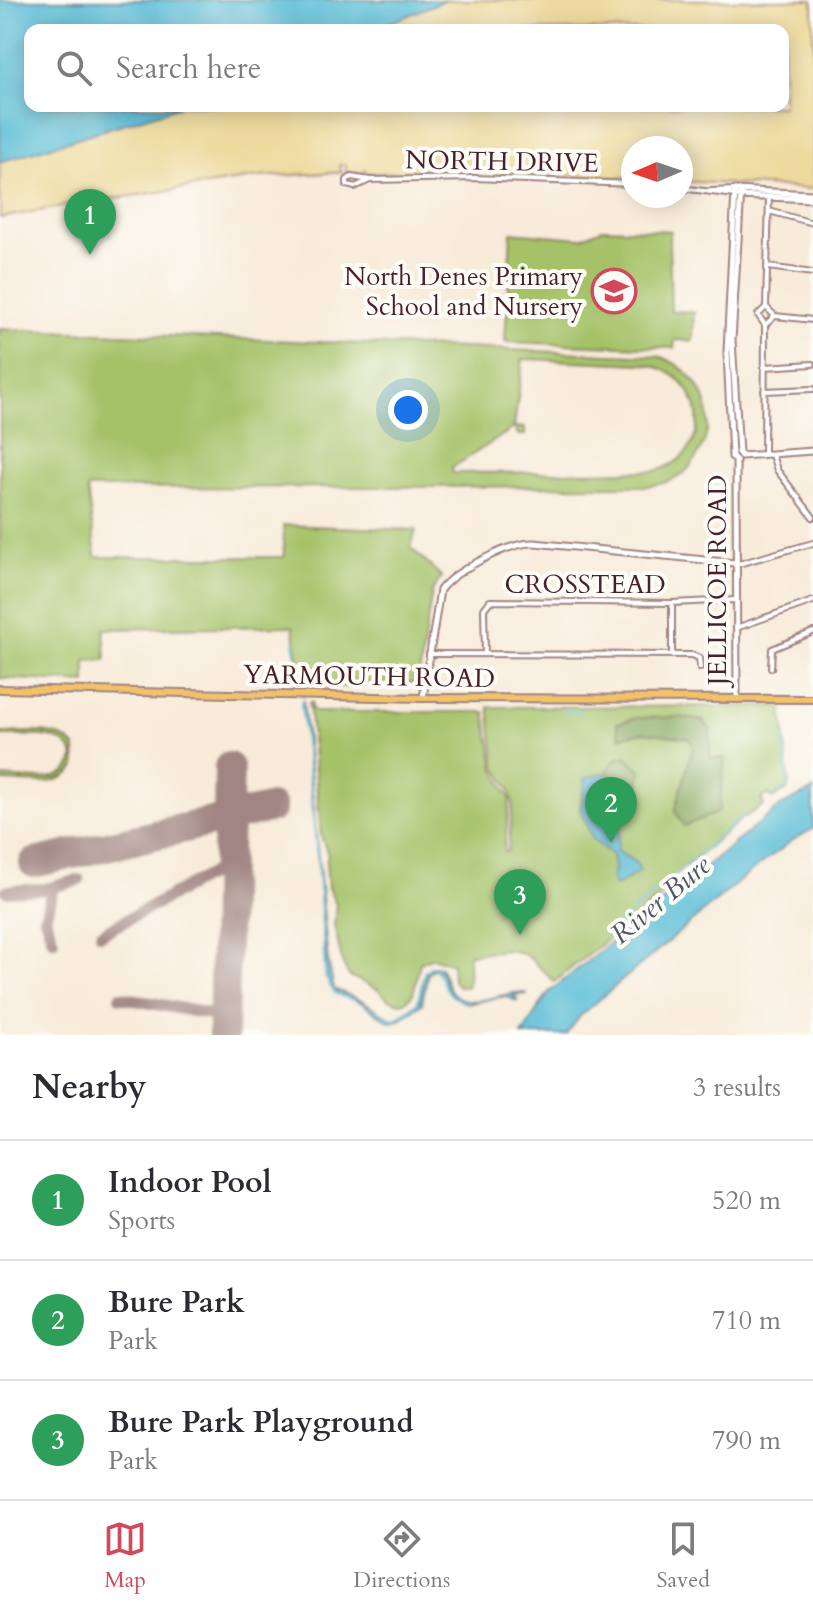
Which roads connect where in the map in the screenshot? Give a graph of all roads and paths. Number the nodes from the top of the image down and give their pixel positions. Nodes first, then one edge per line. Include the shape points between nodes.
1 (370, 180) junction
2 (621, 184) edge
3 (693, 189) edge
4 (738, 193) junction
5 (769, 194) junction
6 (813, 196) edge
7 (768, 211) junction
8 (813, 223) edge
9 (768, 267) junction
10 (813, 273) edge
11 (766, 307) junction
12 (775, 316) junction
13 (813, 320) edge
14 (765, 325) junction
15 (813, 364) edge
16 (764, 367) junction
17 (813, 389) edge
18 (764, 391) junction
19 (813, 451) edge
20 (771, 452) junction
21 (764, 453) junction
22 (737, 456) junction
23 (813, 517) edge
24 (813, 543) edge
25 (735, 564) junction
26 (736, 600) junction
27 (813, 601) edge
28 (672, 603) junction
29 (736, 628) junction
30 (813, 632) edge
31 (428, 654) junction
32 (485, 654) junction
33 (672, 655) junction
34 (700, 668) dead end
35 (771, 668) dead end
36 (0, 689) edge
37 (423, 698) junction
38 (737, 699) junction
39 (813, 699) edge

1 - 1 street, NORTH DRIVE via 355,187 347,185 348,178
1 - 2 street, NORTH DRIVE
3 - 4 street
4 - 5 street
4 - 22 street, JELLICOE ROAD via 729,352
5 - 6 street
5 - 7 street
7 - 8 street
7 - 9 street
9 - 10 street
9 - 11 street
11 - 12 street
11 - 14 street via 758,315
12 - 13 street
12 - 14 street
14 - 16 street
15 - 16 street
16 - 18 street
17 - 18 street
18 - 21 street
19 - 20 street
20 - 21 street
20 - 23 street via 779,472
21 - 22 street
22 - 25 street, JELLICOE ROAD
24 - 25 street
25 - 26 street, JELLICOE ROAD
25 - 31 street via 515,545 444,585
26 - 28 street, CROSSTEAD
26 - 29 street, JELLICOE ROAD
27 - 29 street
28 - 32 street, CROSSTEAD via 490,601 484,609
28 - 33 street
29 - 38 street, JELLICOE ROAD
30 - 35 street via 772,649
31 - 32 street
31 - 37 street
32 - 33 street
33 - 34 street via 696,656
36 - 37 main road, YARMOUTH ROAD
37 - 38 main road, YARMOUTH ROAD
38 - 39 main road, YARMOUTH ROAD

